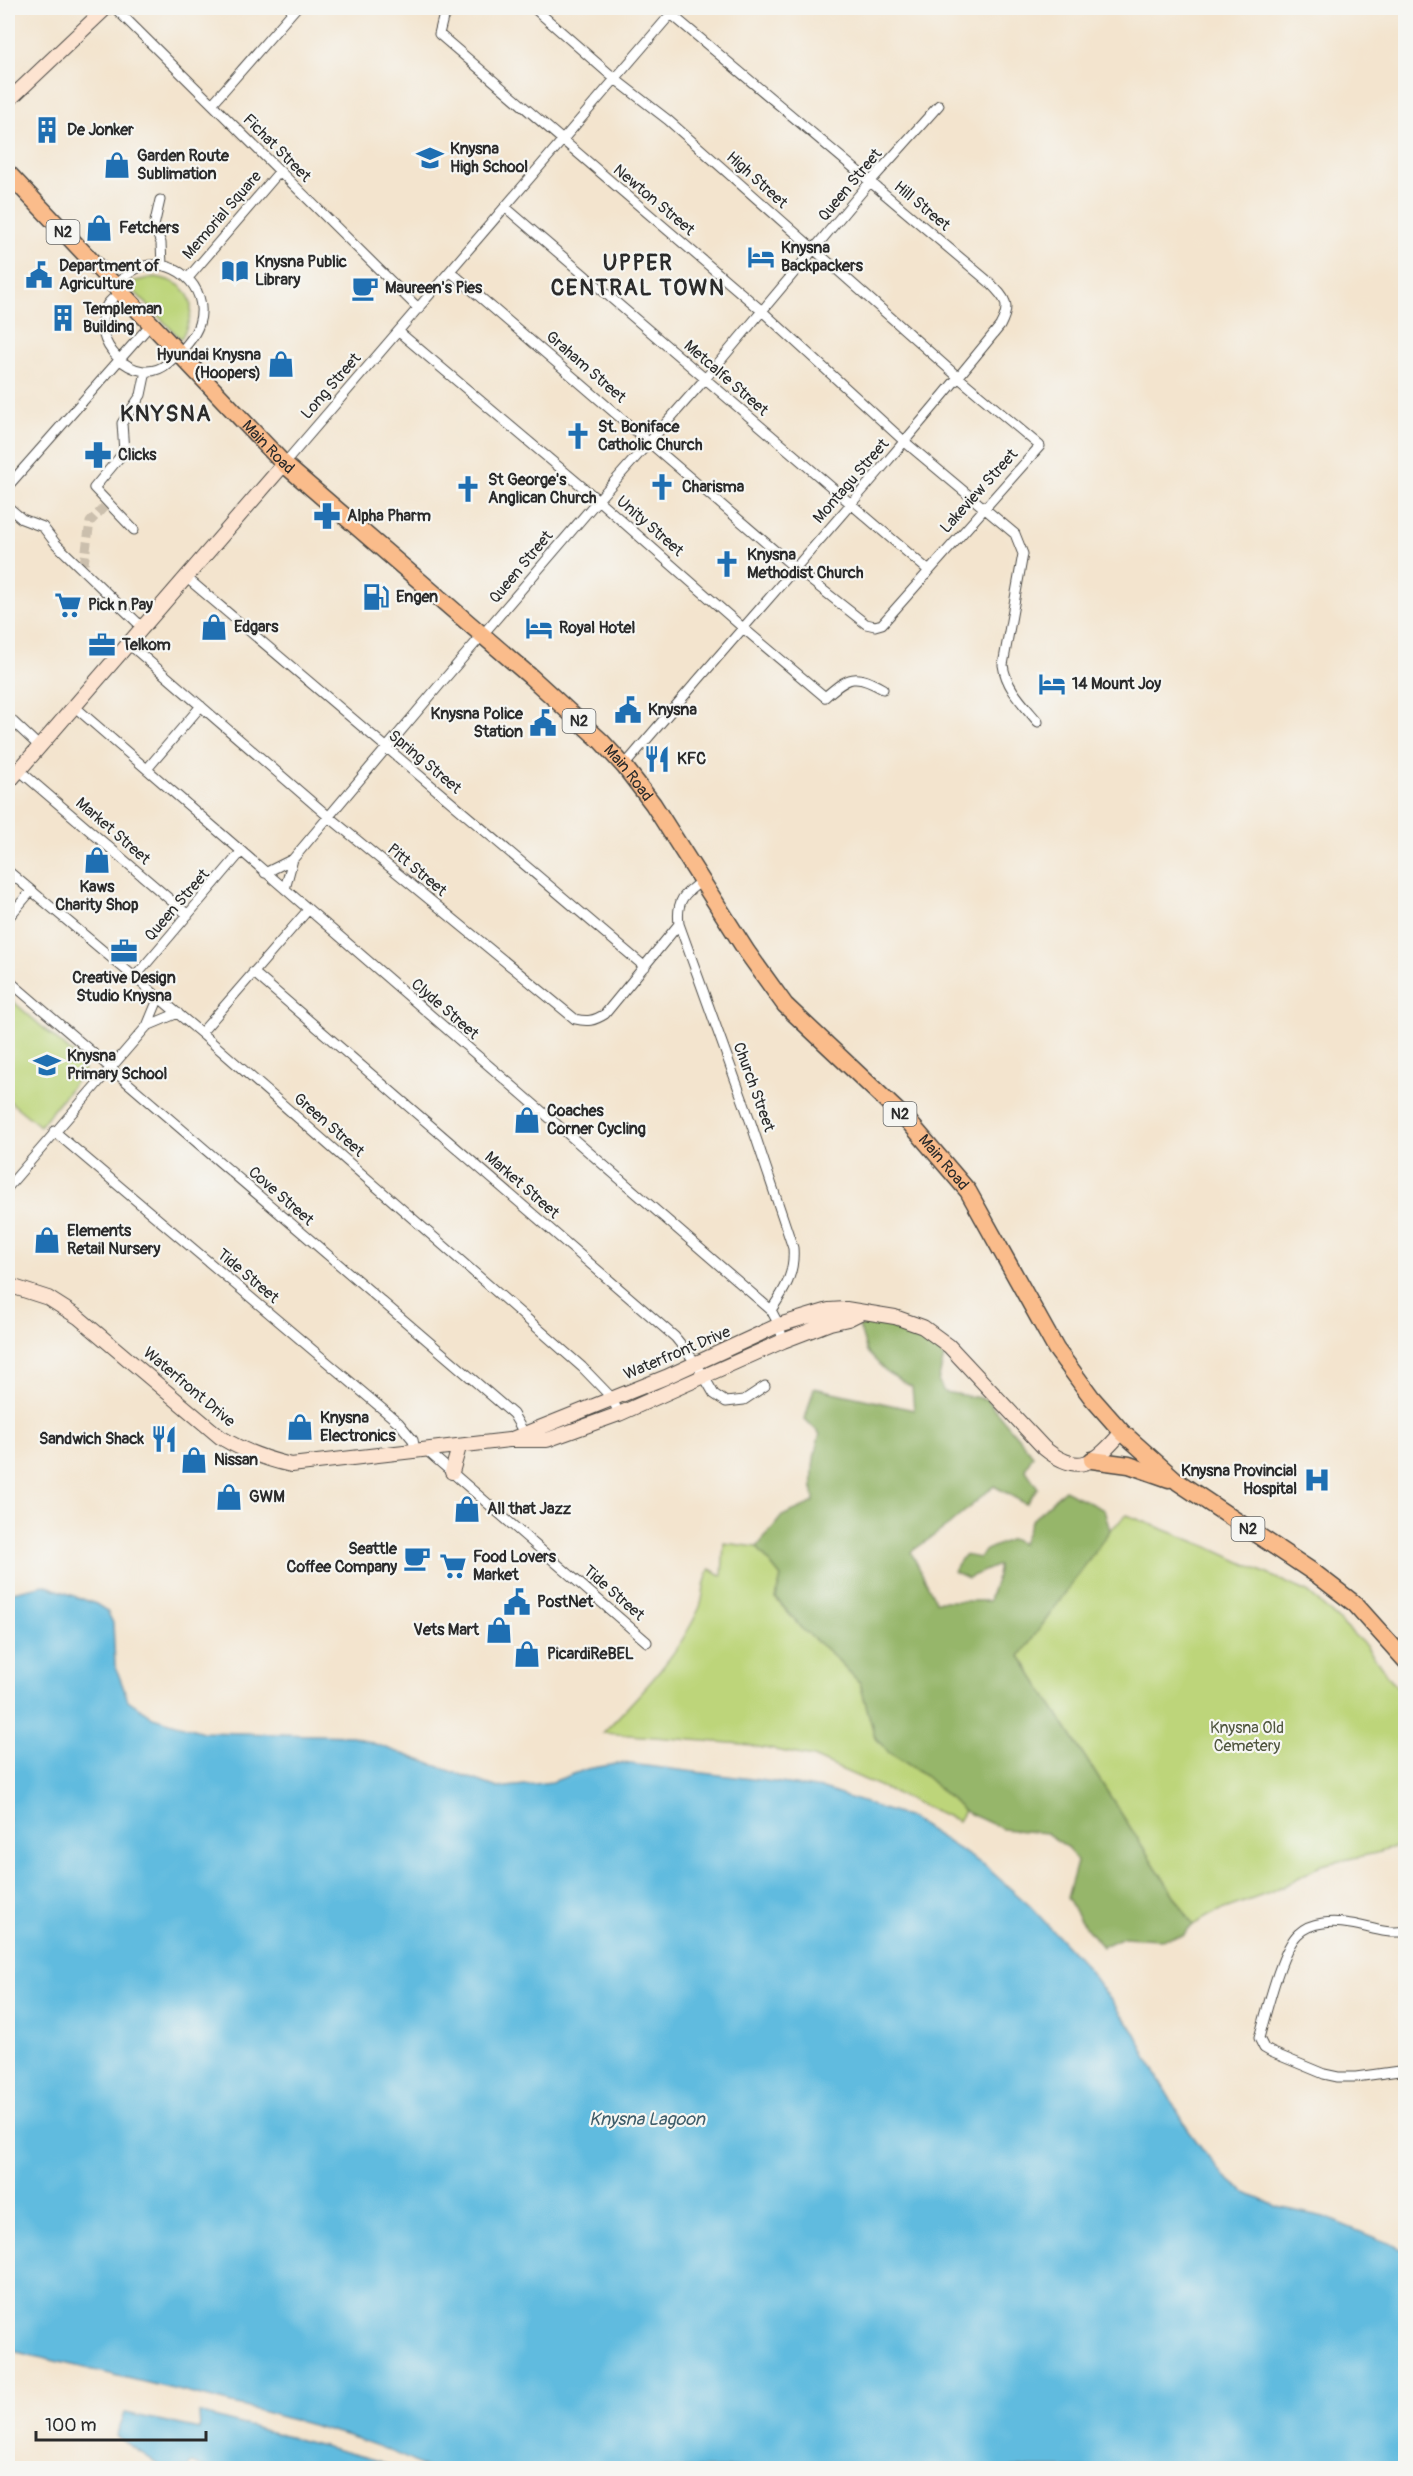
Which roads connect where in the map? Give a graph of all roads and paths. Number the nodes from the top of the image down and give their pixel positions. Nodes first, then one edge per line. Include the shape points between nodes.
1 (106, 8) edge
2 (115, 8) edge
3 (296, 8) edge
4 (453, 8) edge
5 (534, 8) edge
6 (670, 10) edge
7 (615, 79) junction
8 (8, 101) edge
9 (212, 104) junction
10 (939, 105) dead end
11 (561, 140) junction
12 (280, 171) junction
13 (8, 173) edge
14 (870, 182) junction
15 (160, 200) dead end
16 (505, 207) junction
17 (815, 251) junction
18 (162, 265) junction
19 (451, 272) junction
20 (188, 278) junction
21 (117, 289) junction
22 (419, 309) junction
23 (762, 311) junction
24 (151, 324) junction
25 (399, 332) junction
26 (179, 353) junction
27 (119, 359) junction
28 (146, 371) junction
29 (958, 377) junction
30 (705, 380) junction
31 (650, 441) junction
32 (905, 442) junction
33 (284, 464) junction
34 (8, 486) edge
35 (598, 500) junction
36 (850, 505) junction
37 (8, 507) edge
38 (984, 509) junction
39 (134, 530) dead end
40 (795, 568) junction
41 (928, 570) junction
42 (187, 578) junction
43 (866, 624) joint
44 (742, 627) junction
45 (143, 628) junction
46 (483, 635) junction
47 (129, 644) junction
48 (883, 689) dead end
49 (201, 706) junction
50 (75, 707) junction
51 (8, 717) edge
52 (1038, 722) dead end
53 (39, 746) junction
54 (386, 749) junction
55 (624, 766) junction
56 (19, 770) junction
57 (147, 770) junction
58 (8, 783) edge
59 (329, 817) junction
60 (241, 852) junction
61 (293, 859) junction
62 (8, 871) edge
63 (265, 873) junction
64 (702, 881) junction
65 (285, 889) junction
66 (31, 891) junction
67 (308, 910) junction
68 (188, 915) junction
69 (8, 918) edge
70 (679, 924) junction
71 (645, 968) junction
72 (253, 972) junction
73 (135, 977) junction
74 (8, 980) edge
75 (159, 997) junction
76 (178, 1013) junction
77 (147, 1026) junction
78 (201, 1033) junction
79 (109, 1068) junction
80 (54, 1131) junction
81 (8, 1187) edge
82 (8, 1285) edge
83 (771, 1310) junction
84 (861, 1313) junction
85 (779, 1325) junction
86 (783, 1341) junction
87 (696, 1363) junction
88 (703, 1376) junction
89 (765, 1386) dead end
90 (612, 1398) junction
91 (619, 1414) junction
92 (1122, 1432) junction
93 (526, 1436) junction
94 (459, 1447) junction
95 (420, 1449) junction
96 (1092, 1460) junction
97 (452, 1472) junction
98 (1179, 1482) junction
99 (648, 1642) dead end
100 (1406, 1661) edge
101 (1406, 1931) edge
102 (1406, 2070) edge

1 - 8 street
2 - 9 street, Fichat Street
3 - 9 street
4 - 11 street, Newton Street via 443,18 439,34
5 - 7 street, High Street
6 - 7 street, Long Street
6 - 14 street, Hill Street
7 - 11 street, Long Street
7 - 17 street, High Street via 668,120
9 - 12 street, Fichat Street
10 - 14 street, Queen Street
11 - 16 street, Long Street
11 - 23 street, Newton Street
12 - 20 street, Memorial Square
12 - 22 street, Fichat Street
13 - 21 highway, Main Road / N2
14 - 17 street, Queen Street
14 - 29 street, Hill Street via 989,282 1006,302 1000,326
15 - 18 street via 154,226 161,243
16 - 19 street, Long Street
16 - 30 street, Metcalfe Street
17 - 23 street, Queen Street
17 - 29 street, High Street
18 - 20 street, Memorial Square
18 - 21 street, Memorial Square via 135,270
19 - 22 street, Long Street
19 - 31 street, Graham Street
20 - 26 street, Memorial Square via 201,312 193,335
21 - 24 highway, Main Road / N2
21 - 27 street, Memorial Square via 106,305 101,325 106,344
22 - 25 street, Long Street
23 - 30 street, Queen Street
23 - 32 street, Newton Street
24 - 26 highway, Main Road / N2
24 - 27 street
25 - 33 street, Long Street
25 - 35 street, Unity Street
26 - 28 street, Memorial Square via 161,368
26 - 33 highway, Main Road / N2
27 - 28 street
27 - 34 street
28 - 39 street via 141,395 122,423 124,452 94,488
29 - 32 street, Montagu Street
29 - 38 street, Lakeview Street via 1040,446
30 - 31 street, Queen Street
30 - 36 street, Metcalfe Street
31 - 35 street, Queen Street
31 - 40 street, Graham Street
32 - 36 street, Montagu Street
32 - 38 street, Newton Street
33 - 42 street, Long Street
33 - 46 highway, Main Road / N2
35 - 44 street, Unity Street
35 - 46 street, Queen Street
36 - 40 street, Montagu Street
36 - 41 street, Metcalfe Street
37 - 45 street via 22,519 43,527
38 - 41 street, Lakeview Street
38 - 52 street, Newton Street via 1015,534 1023,554 1003,665 1015,694
40 - 43 street, Graham Street
40 - 44 street, Montagu Street
41 - 43 street, Lakeview Street via 882,624
42 - 45 street, Long Street
42 - 54 street, Spring Street
44 - 48 street, Unity Street via 825,697 856,678
44 - 55 street, Montagu Street
45 - 47 street, Long Street
46 - 54 street, Queen Street
46 - 55 highway, Main Road / N2
47 - 49 street, Pitt Street
47 - 50 street, Long Street
49 - 57 street
49 - 59 street, Pitt Street
50 - 53 street, Long Street
50 - 57 street, Clyde Street
51 - 53 street
53 - 56 street, Long Street
54 - 59 street, Queen Street
54 - 71 street, Spring Street
55 - 64 highway, Main Road / N2
56 - 58 street, Long Street
56 - 68 street, Market Street
57 - 60 street, Clyde Street
59 - 61 street, Queen Street
59 - 71 street, Pitt Street via 575,1019 596,1020 605,1014
60 - 63 street, Clyde Street
60 - 68 street, Queen Street
61 - 63 street, Queen Street
61 - 65 street, Queen Street
62 - 66 street, Green Street
63 - 65 street, Clyde Street
64 - 70 street, Church Street via 682,897 677,913
64 - 92 highway, Main Road / N2 via 785,1005 909,1122 968,1191 1056,1349
65 - 67 street, Clyde Street
66 - 69 street
66 - 73 street, Green Street
67 - 72 street
67 - 83 street, Clyde Street
68 - 73 street, Queen Street
70 - 71 street, Pitt Street
70 - 83 street, Church Street via 793,1248 790,1276
72 - 78 street
72 - 87 street, Market Street via 675,1337
73 - 75 street, Green Street
74 - 79 street, Cove Street
75 - 76 street, Green Street
75 - 77 street
76 - 77 street
76 - 78 street, Green Street
77 - 79 street
78 - 90 street, Green Street via 582,1367
79 - 80 street
79 - 93 street, Cove Street via 513,1414
80 - 81 street
80 - 95 street, Tide Street via 399,1423
82 - 95 street, Waterfront Drive via 48,1298 78,1317 220,1437 243,1451 291,1465
83 - 85 street, Clyde Street
84 - 85 street, Waterfront Drive via 829,1310
84 - 86 street, Waterfront Drive
84 - 96 street, Waterfront Drive via 895,1317 923,1327 949,1346 1044,1448 1068,1464
85 - 86 street, Clyde Street
85 - 87 street, Waterfront Drive
86 - 88 street, Waterfront Drive
87 - 88 street, Market Street
87 - 90 street, Waterfront Drive
88 - 89 street, Market Street via 714,1394 726,1402 744,1400
88 - 91 street, Waterfront Drive
90 - 91 street, Green Street
90 - 93 street, Waterfront Drive
91 - 93 street, Waterfront Drive via 555,1437
92 - 96 street
92 - 98 highway, N2
93 - 94 street, Waterfront Drive
94 - 95 street, Waterfront Drive
94 - 97 street
95 - 97 street, Tide Street
96 - 98 highway via 1129,1465
97 - 99 street, Tide Street
98 - 100 highway, N2 via 1347,1597
101 - 102 street via 1371,1930 1336,1922 1306,1928 1297,1935 1285,1957 1259,2038 1271,2052 1324,2074 1356,2077

